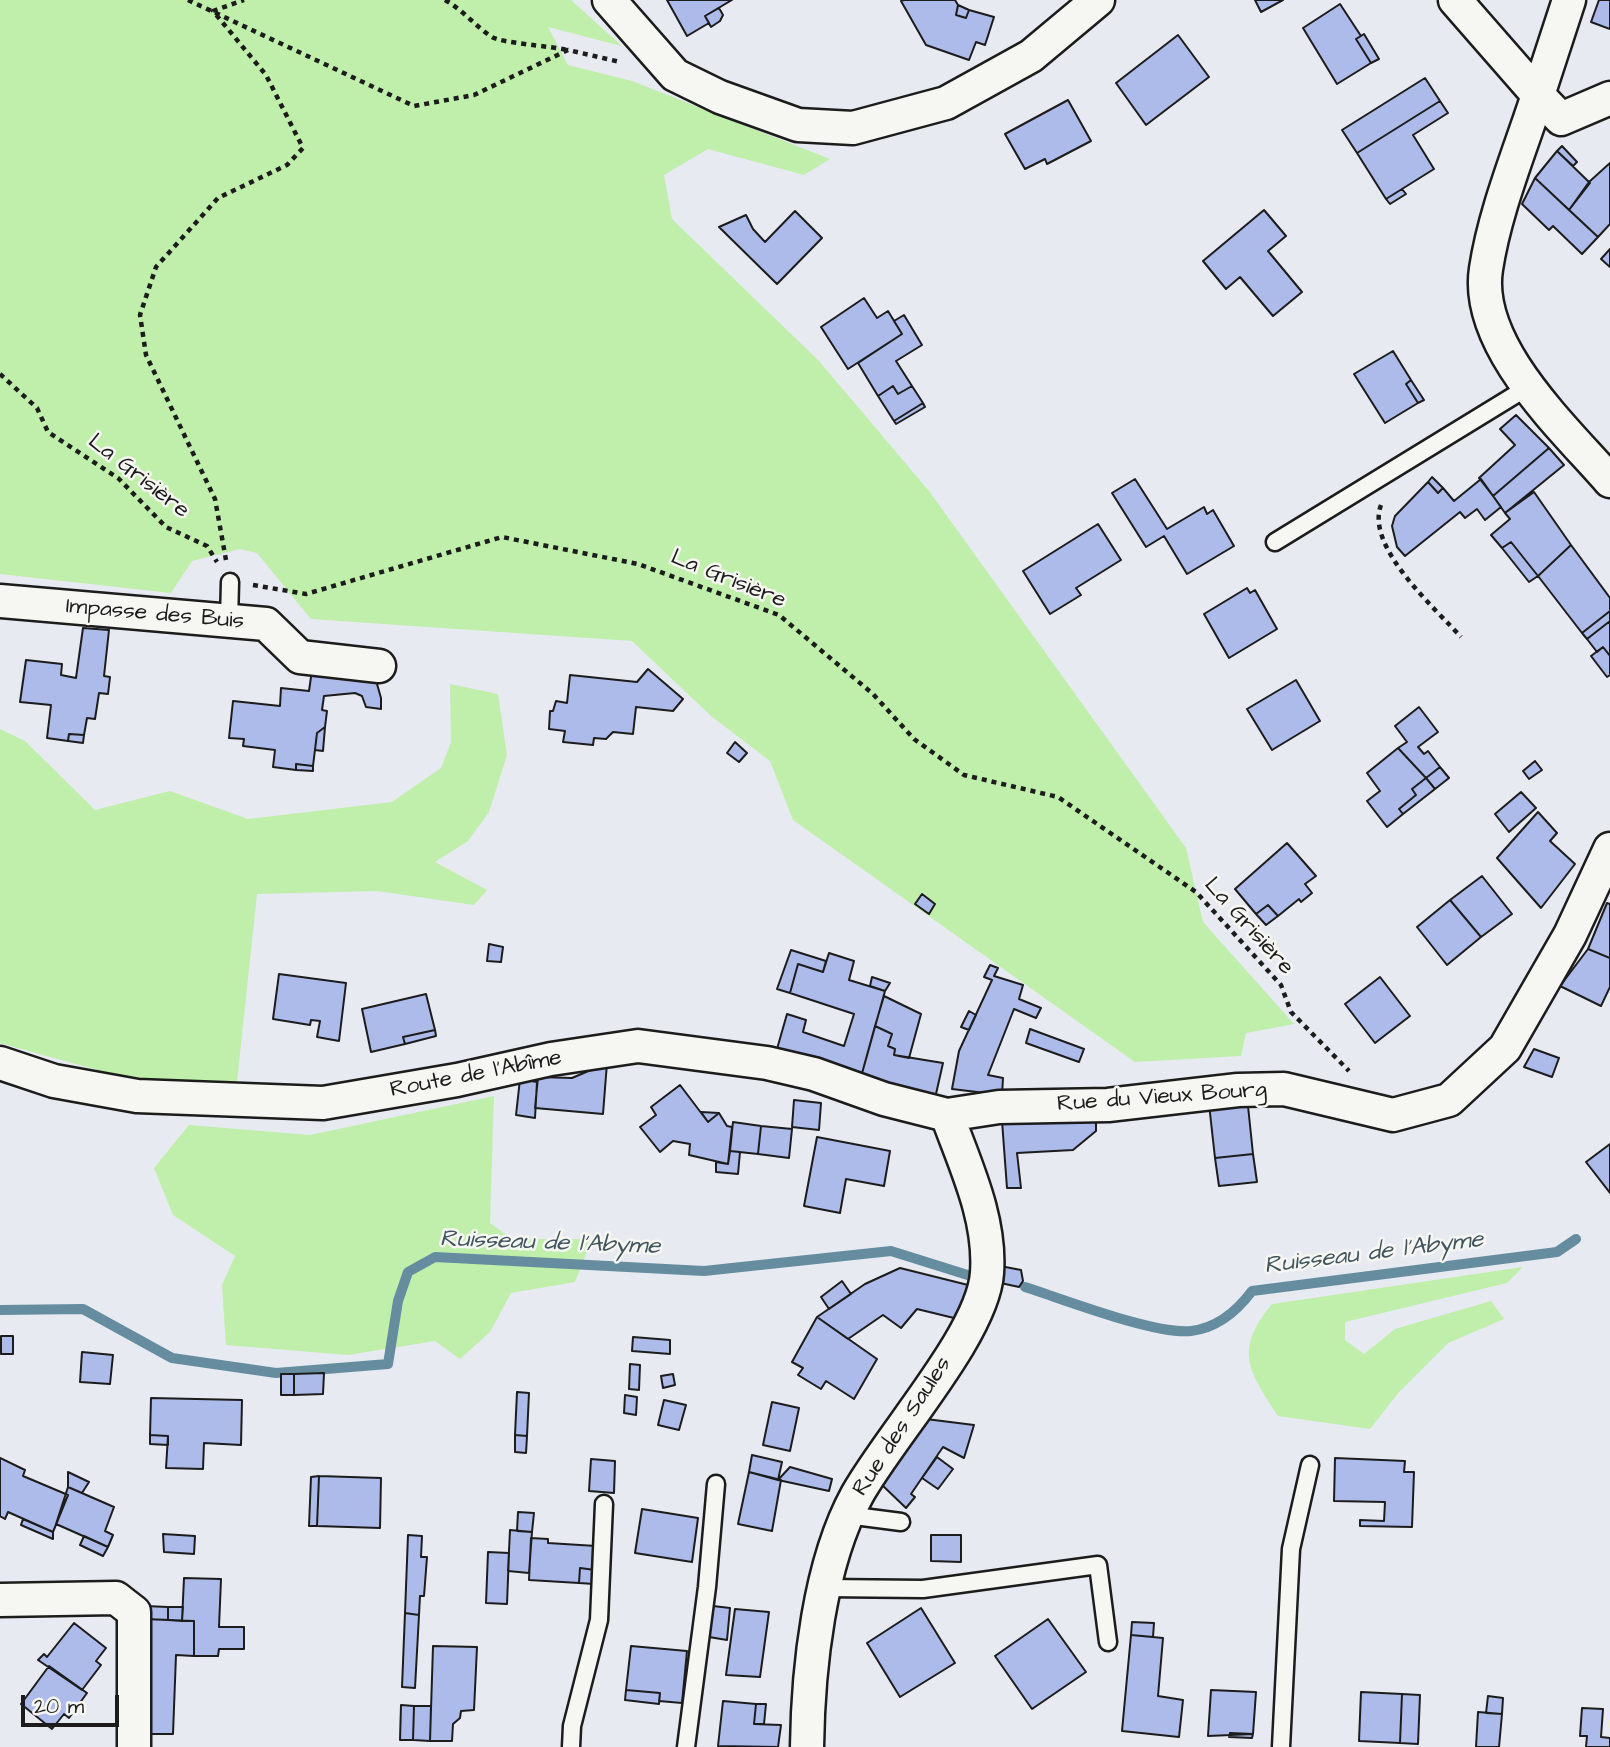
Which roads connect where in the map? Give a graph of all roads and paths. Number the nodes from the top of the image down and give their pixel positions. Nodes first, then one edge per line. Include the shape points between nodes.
1 (188, 0) edge
2 (244, 0) edge
3 (445, 0) edge
4 (609, 0) edge
5 (1098, 0) edge
6 (1455, 0) edge
7 (1569, 0) edge
8 (213, 11) junction
9 (568, 50) junction
10 (622, 62) dead end
11 (1538, 94) junction
12 (1610, 97) edge
13 (0, 373) edge
14 (1528, 387) junction
15 (1403, 461) junction
16 (1610, 481) edge
17 (1275, 542) dead end
18 (230, 582) junction
19 (0, 601) edge
20 (229, 621) junction
21 (1461, 637) dead end
22 (379, 666) dead end
23 (1610, 849) edge
24 (0, 1063) edge
25 (1356, 1078) dead end
26 (947, 1115) junction
27 (1310, 1465) dead end
28 (716, 1484) dead end
29 (604, 1504) dead end
30 (847, 1516) junction
31 (901, 1522) dead end
32 (825, 1588) junction
33 (0, 1600) edge
34 (1108, 1642) dead end
35 (134, 1747) edge
36 (571, 1747) edge
37 (686, 1747) edge
38 (807, 1747) edge
39 (1281, 1747) edge

1 - 8 path
2 - 8 path
3 - 9 path via 494,39
4 - 5 street via 675,75 798,125 853,128 946,103 1031,56
6 - 11 street
7 - 11 street
8 - 9 path via 414,106 474,95
8 - 18 path via 266,75 303,148 287,165 218,198 156,267 140,315 146,355 215,499
9 - 10 path
11 - 12 street via 1561,119
11 - 14 street via 1485,271 1497,337
13 - 18 path, La Grisière via 37,408 48,432 118,478 166,527 207,546
14 - 15 lane
14 - 16 street
15 - 17 lane
15 - 21 path via 1379,509 1382,542
18 - 20 lane
18 - 25 path, La Grisière via 306,594 502,537 638,564 779,615 873,694 914,739 964,775 1058,797 1196,892 1281,985 1291,1012
19 - 20 street, Impasse des Buis
20 - 22 street, Impasse des Buis via 266,624 300,657
23 - 26 street, Rue du Vieux Bourg via 1570,935 1505,1048 1449,1100 1393,1115 1284,1089 1238,1090 1108,1105 999,1107
24 - 26 street, Route de l'Abîme via 54,1080 137,1096 323,1103 638,1046 767,1063
26 - 30 street, Rue des Saules via 983,1222 987,1274 979,1307
27 - 39 lane via 1291,1549
28 - 37 lane
29 - 36 lane via 599,1620 572,1726
30 - 31 lane
30 - 32 street, Rue des Saules
32 - 34 lane via 923,1589 1098,1565
32 - 38 street, Rue des Saules via 808,1700
33 - 35 street via 116,1598 127,1604 134,1612

